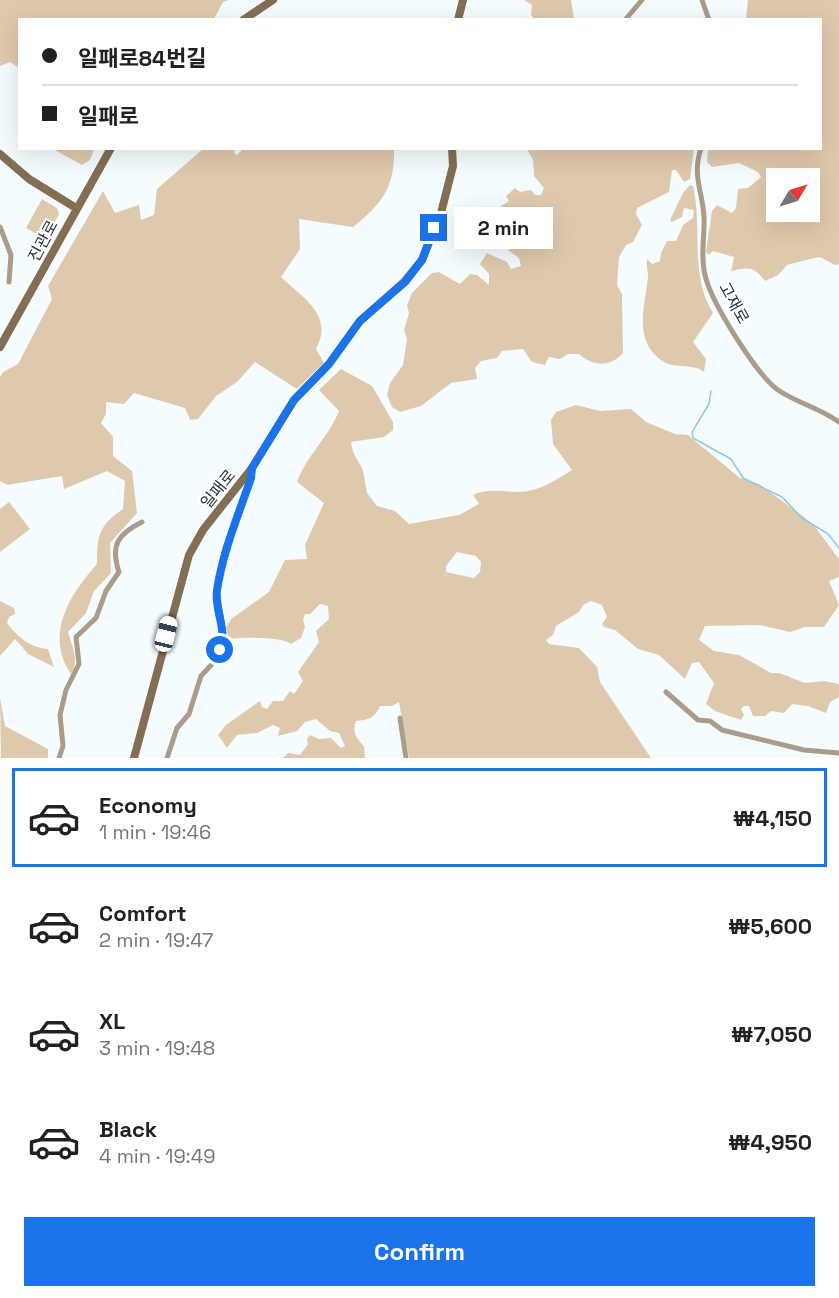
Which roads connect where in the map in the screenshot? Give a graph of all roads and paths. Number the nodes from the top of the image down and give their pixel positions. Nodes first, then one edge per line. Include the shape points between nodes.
1 (273, 0) edge
2 (463, 0) edge
3 (642, 0) edge
4 (702, 0) edge
5 (246, 18) edge
6 (458, 18) edge
7 (627, 18) edge
8 (708, 18) edge
9 (110, 150) edge
10 (452, 150) edge
11 (700, 150) edge
12 (0, 154) edge
13 (76, 208) junction
14 (0, 226) edge
15 (9, 282) dead end
16 (0, 347) edge
17 (839, 422) edge
18 (252, 468) junction
19 (142, 522) dead end
20 (666, 692) dead end
21 (400, 718) dead end
22 (839, 753) edge
23 (59, 758) edge
24 (134, 758) edge
25 (167, 758) edge
26 (406, 758) edge

1 - 5 street
2 - 6 street
3 - 7 street
4 - 8 street
9 - 13 street, 진관로
10 - 18 street, 일패로 via 453,166 443,203 422,260 405,282 360,321 329,364 294,400
11 - 17 street, 고재로 via 696,179 704,216 702,250 710,290 727,322 768,380
12 - 13 street via 29,179
13 - 16 street, 진관로
14 - 15 street via 11,255
18 - 24 street, 일패로 via 203,530 189,555
18 - 25 street via 225,548 217,590 222,645 201,676 189,714 177,728
19 - 23 street via 130,528 117,543 114,554 119,572 106,591 96,618 76,637 79,664 66,690 60,715 63,746
20 - 22 street via 698,720 710,721 723,730 804,750
21 - 26 street

